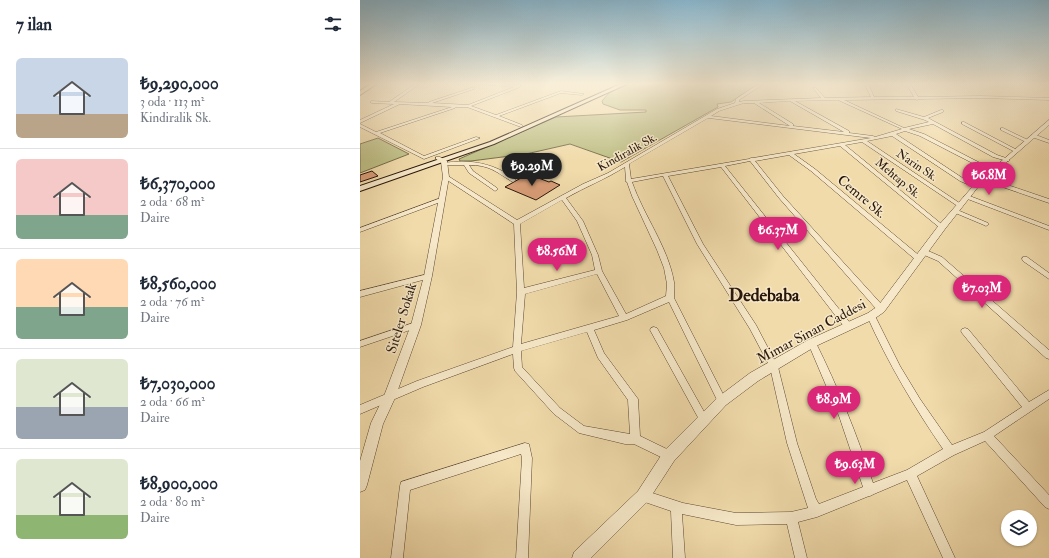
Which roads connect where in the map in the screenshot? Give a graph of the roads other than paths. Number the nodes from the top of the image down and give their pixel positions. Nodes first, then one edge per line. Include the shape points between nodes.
1 (389, 109) edge
2 (449, 109) edge
3 (477, 109) edge
4 (516, 109) edge
5 (558, 109) edge
6 (568, 109) edge
7 (721, 109) edge
8 (766, 109) edge
9 (805, 109) edge
10 (861, 109) edge
11 (897, 110) dead end
12 (942, 111) dead end
13 (497, 116) junction
14 (709, 117) junction
15 (926, 119) junction
16 (1049, 122) edge
17 (360, 123) edge
18 (932, 123) junction
19 (963, 123) dead end
20 (521, 126) junction
21 (794, 126) junction
22 (904, 129) junction
23 (1002, 129) dead end
24 (377, 133) junction
25 (848, 134) junction
26 (894, 135) junction
27 (478, 138) dead end
28 (880, 138) junction
29 (1031, 139) junction
30 (863, 141) junction
31 (1049, 142) edge
32 (842, 145) junction
33 (1018, 151) junction
34 (789, 153) junction
35 (751, 159) junction
36 (1007, 160) junction
37 (443, 161) junction
38 (466, 164) junction
39 (627, 164) junction
40 (722, 165) junction
41 (995, 170) junction
42 (627, 173) junction
43 (610, 174) junction
44 (665, 175) junction
45 (446, 178) junction
46 (513, 180) dead end
47 (628, 181) junction
48 (980, 182) junction
49 (360, 184) edge
50 (360, 189) edge
51 (495, 189) dead end
52 (967, 197) junction
53 (563, 198) junction
54 (442, 200) junction
55 (1049, 201) edge
56 (957, 208) junction
57 (517, 223) junction
58 (986, 224) dead end
59 (942, 227) junction
60 (1049, 228) edge
61 (363, 229) edge
62 (360, 236) edge
63 (921, 256) junction
64 (1024, 259) dead end
65 (599, 271) junction
66 (428, 276) junction
67 (1049, 277) edge
68 (521, 292) junction
69 (360, 294) edge
70 (670, 298) junction
71 (881, 309) junction
72 (871, 316) junction
73 (624, 318) junction
74 (416, 325) junction
75 (848, 326) junction
76 (590, 329) junction
77 (654, 330) dead end
78 (965, 331) dead end
79 (812, 343) junction
80 (360, 344) edge
81 (517, 349) junction
82 (1049, 356) edge
83 (774, 367) junction
84 (1049, 394) edge
85 (389, 398) junction
86 (722, 401) junction
87 (1028, 407) junction
88 (360, 410) edge
89 (704, 420) junction
90 (987, 435) junction
91 (635, 439) junction
92 (950, 451) junction
93 (669, 456) junction
94 (910, 474) junction
95 (360, 485) edge
96 (870, 491) junction
97 (643, 496) junction
98 (1049, 503) edge
99 (676, 507) junction
100 (817, 511) junction
101 (791, 518) junction
102 (592, 552) edge
103 (397, 558) edge
104 (522, 558) edge
105 (580, 558) edge
106 (679, 558) edge
107 (801, 558) edge
108 (949, 558) edge

1 - 17 street
2 - 24 street
3 - 13 street
4 - 13 street
5 - 20 main road
6 - 37 main road via 492,143
7 - 14 street, Kindiralik Sk.
8 - 21 street
9 - 25 street
10 - 22 street
11 - 15 street
12 - 15 street
13 - 20 street
14 - 21 street
14 - 39 street, Kindiralik Sk.
15 - 18 street
16 - 29 street, Mimar Sinan Caddesi
17 - 24 street
18 - 22 street
18 - 36 street
19 - 33 street
20 - 37 main road
21 - 25 street
22 - 26 street
22 - 41 street
23 - 29 street
24 - 27 street via 424,158
25 - 28 street
26 - 28 street
26 - 48 street via 962,180
28 - 30 street
29 - 31 street
29 - 33 street, Mimar Sinan Caddesi
30 - 32 street
30 - 56 street, Narin Sk.
32 - 34 street
32 - 59 street, Mehtap Sk.
33 - 36 street, Mimar Sinan Caddesi
34 - 35 street
34 - 63 street, Cemre Sk.
35 - 40 street
35 - 71 street via 781,197
36 - 41 street, Mimar Sinan Caddesi
37 - 38 street
37 - 45 street, Siteler Sokak
37 - 49 main road
37 - 50 main road
38 - 46 street via 489,166
38 - 51 street via 471,172
39 - 42 street
39 - 43 street, Kindiralik Sk.
40 - 44 street
40 - 75 street
41 - 48 street, Mimar Sinan Caddesi
42 - 43 street via 620,171
42 - 47 street
43 - 53 street, Kindiralik Sk.
44 - 47 street
44 - 83 street via 700,244 753,327
45 - 54 street, Siteler Sokak
45 - 57 street
47 - 70 street via 666,266 672,290
48 - 52 street, Mimar Sinan Caddesi
48 - 55 street
52 - 56 street, Mimar Sinan Caddesi
52 - 60 street
53 - 57 street, Kindiralik Sk.
53 - 65 street via 580,221
54 - 61 street
54 - 66 street, Siteler Sokak
56 - 58 street, Narin Sk.
56 - 59 street, Mimar Sinan Caddesi
57 - 68 street
59 - 63 street, Mimar Sinan Caddesi
61 - 62 street
63 - 71 street, Mimar Sinan Caddesi
63 - 82 street, Cemre Sk. via 940,259
64 - 67 street
65 - 68 street
65 - 73 street
66 - 69 street
66 - 74 street, Siteler Sokak
68 - 81 street
70 - 73 street
70 - 86 street
71 - 72 street, Mimar Sinan Caddesi
72 - 75 street, Mimar Sinan Caddesi
72 - 92 street via 903,380
73 - 76 street
74 - 80 street
74 - 85 street, Siteler Sokak
75 - 79 street, Mimar Sinan Caddesi
76 - 81 street
76 - 91 street via 601,355 633,399
77 - 89 street
78 - 87 street
79 - 83 street, Mimar Sinan Caddesi
79 - 96 street via 850,433
81 - 85 street
81 - 91 street via 518,368 557,411 582,430
83 - 86 street, Mimar Sinan Caddesi via 754,377
83 - 100 street via 792,443 811,502
84 - 87 street
85 - 88 street
85 - 95 street, Siteler Sokak via 377,423
86 - 89 street, Mimar Sinan Caddesi
87 - 90 street
89 - 93 street, Mimar Sinan Caddesi
90 - 92 street
90 - 98 street
91 - 93 street
92 - 94 street
93 - 97 street, Mimar Sinan Caddesi
94 - 96 street
94 - 108 street
96 - 100 street
97 - 99 street
97 - 102 street, Mimar Sinan Caddesi
99 - 101 street via 736,519
99 - 106 street
100 - 101 street
101 - 107 street
102 - 105 street, Mimar Sinan Caddesi
103 - 104 street via 405,486 525,448

